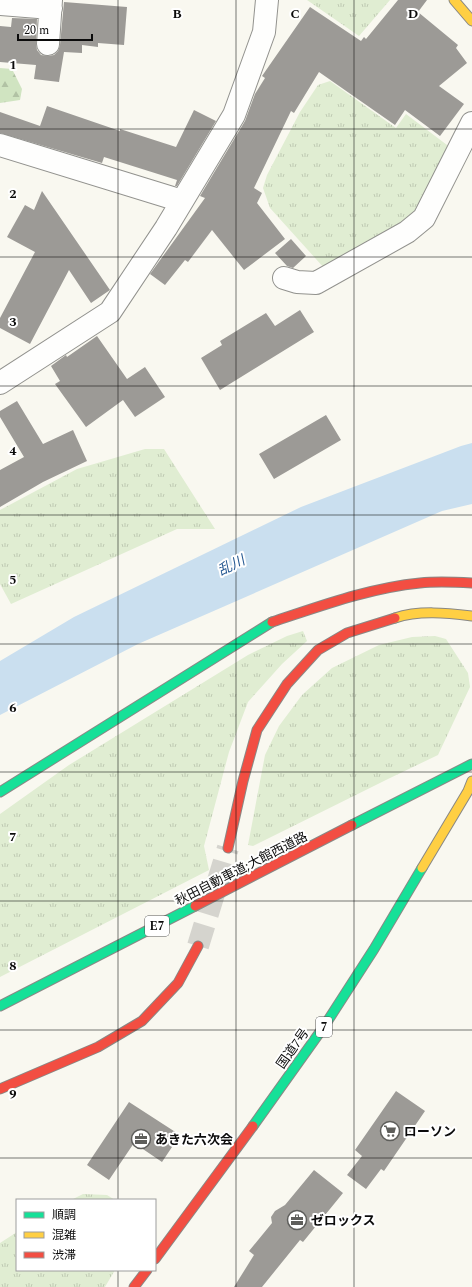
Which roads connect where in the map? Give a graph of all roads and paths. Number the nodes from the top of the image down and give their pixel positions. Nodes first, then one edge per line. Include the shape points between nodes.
1 (267, 0) edge
2 (454, 0) edge
3 (0, 4) edge
4 (51, 4) edge
5 (472, 21) edge
6 (48, 44) dead end
7 (472, 123) edge
8 (0, 145) edge
9 (182, 201) junction
10 (284, 278) dead end
11 (0, 383) edge
12 (472, 583) edge
13 (472, 616) edge
14 (472, 764) edge
15 (472, 781) edge
16 (0, 792) edge
17 (228, 848) tunnel mouth
18 (198, 946) tunnel mouth
19 (0, 1006) edge
20 (0, 1089) edge
21 (156, 1258) edge
22 (146, 1271) edge
23 (134, 1287) edge

1 - 9 street via 264,32 234,115
2 - 5 main road
3 - 4 street
4 - 6 street
7 - 10 street via 424,218 407,232 316,282 297,282
8 - 9 street
9 - 11 street via 110,312
12 - 16 main road via 414,583 368,592 271,623
13 - 17 main road via 404,615 347,633 318,650 287,684 257,730
14 - 19 main road, 秋田自動車道;大館西道路 / E7
15 - 21 main road, 国道7号 / 7 via 374,949 325,1025
18 - 20 main road via 178,983 142,1021 98,1047
22 - 23 main road

